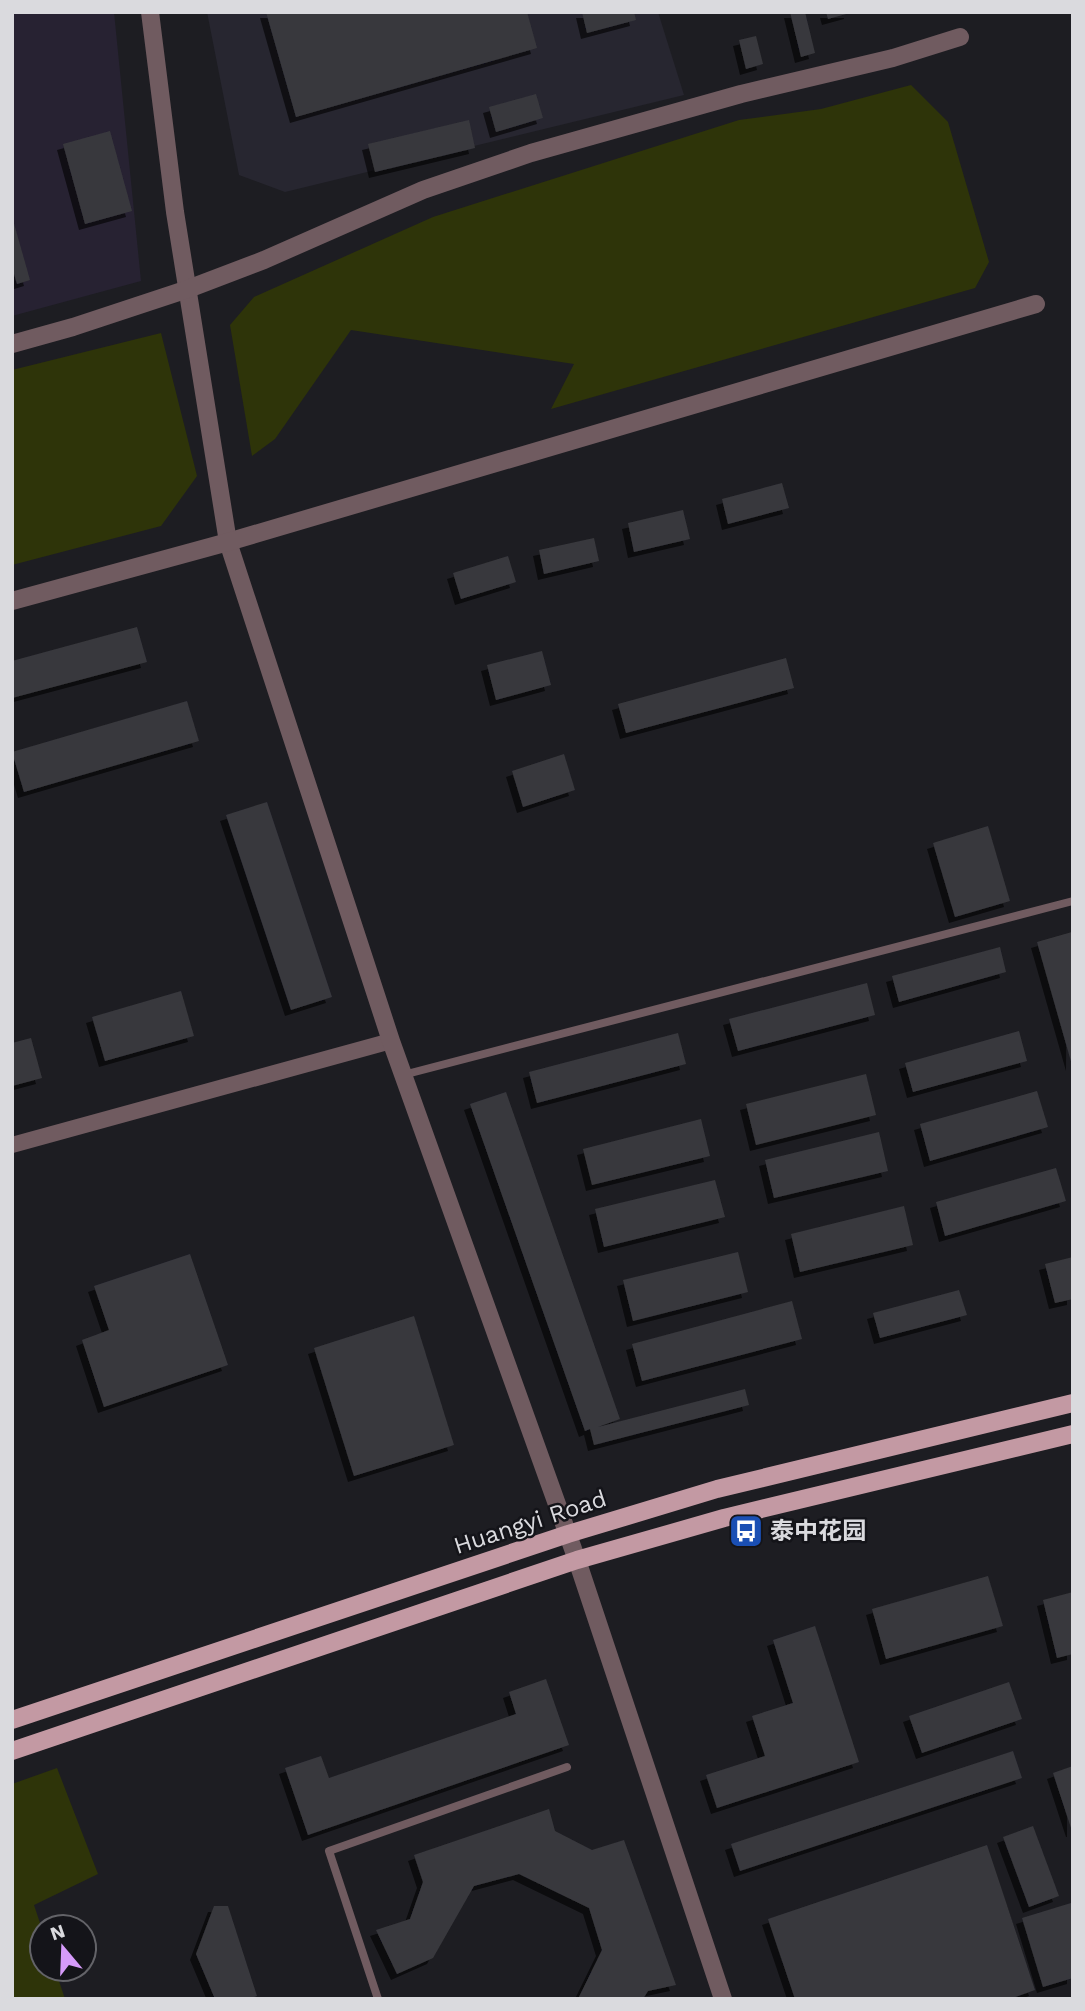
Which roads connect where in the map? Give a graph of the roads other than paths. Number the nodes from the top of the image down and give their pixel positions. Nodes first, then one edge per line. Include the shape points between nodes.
1 (150, 12) edge
2 (960, 37) dead end
3 (188, 289) junction
4 (1035, 304) dead end
5 (12, 344) edge
6 (228, 542) junction
7 (12, 601) edge
8 (1073, 901) edge
9 (391, 1041) junction
10 (404, 1075) junction
11 (12, 1145) edge
12 (1073, 1403) edge
13 (1073, 1434) edge
14 (568, 1534) junction
15 (577, 1560) junction
16 (12, 1720) edge
17 (12, 1751) edge
18 (568, 1767) dead end
19 (378, 1999) edge
20 (723, 1999) edge

1 - 3 street
2 - 3 street via 531,153 423,190
3 - 5 street
3 - 6 street
4 - 6 street
6 - 7 street
6 - 9 street
8 - 10 lane
9 - 10 street
9 - 11 street
10 - 14 street
12 - 14 main road, Huangyi Road via 718,1489
13 - 15 main road, Huangyi Road via 724,1518
14 - 15 street
14 - 16 main road, Huangyi Road
15 - 17 main road, Huangyi Road
15 - 20 street
18 - 19 lane via 329,1850

